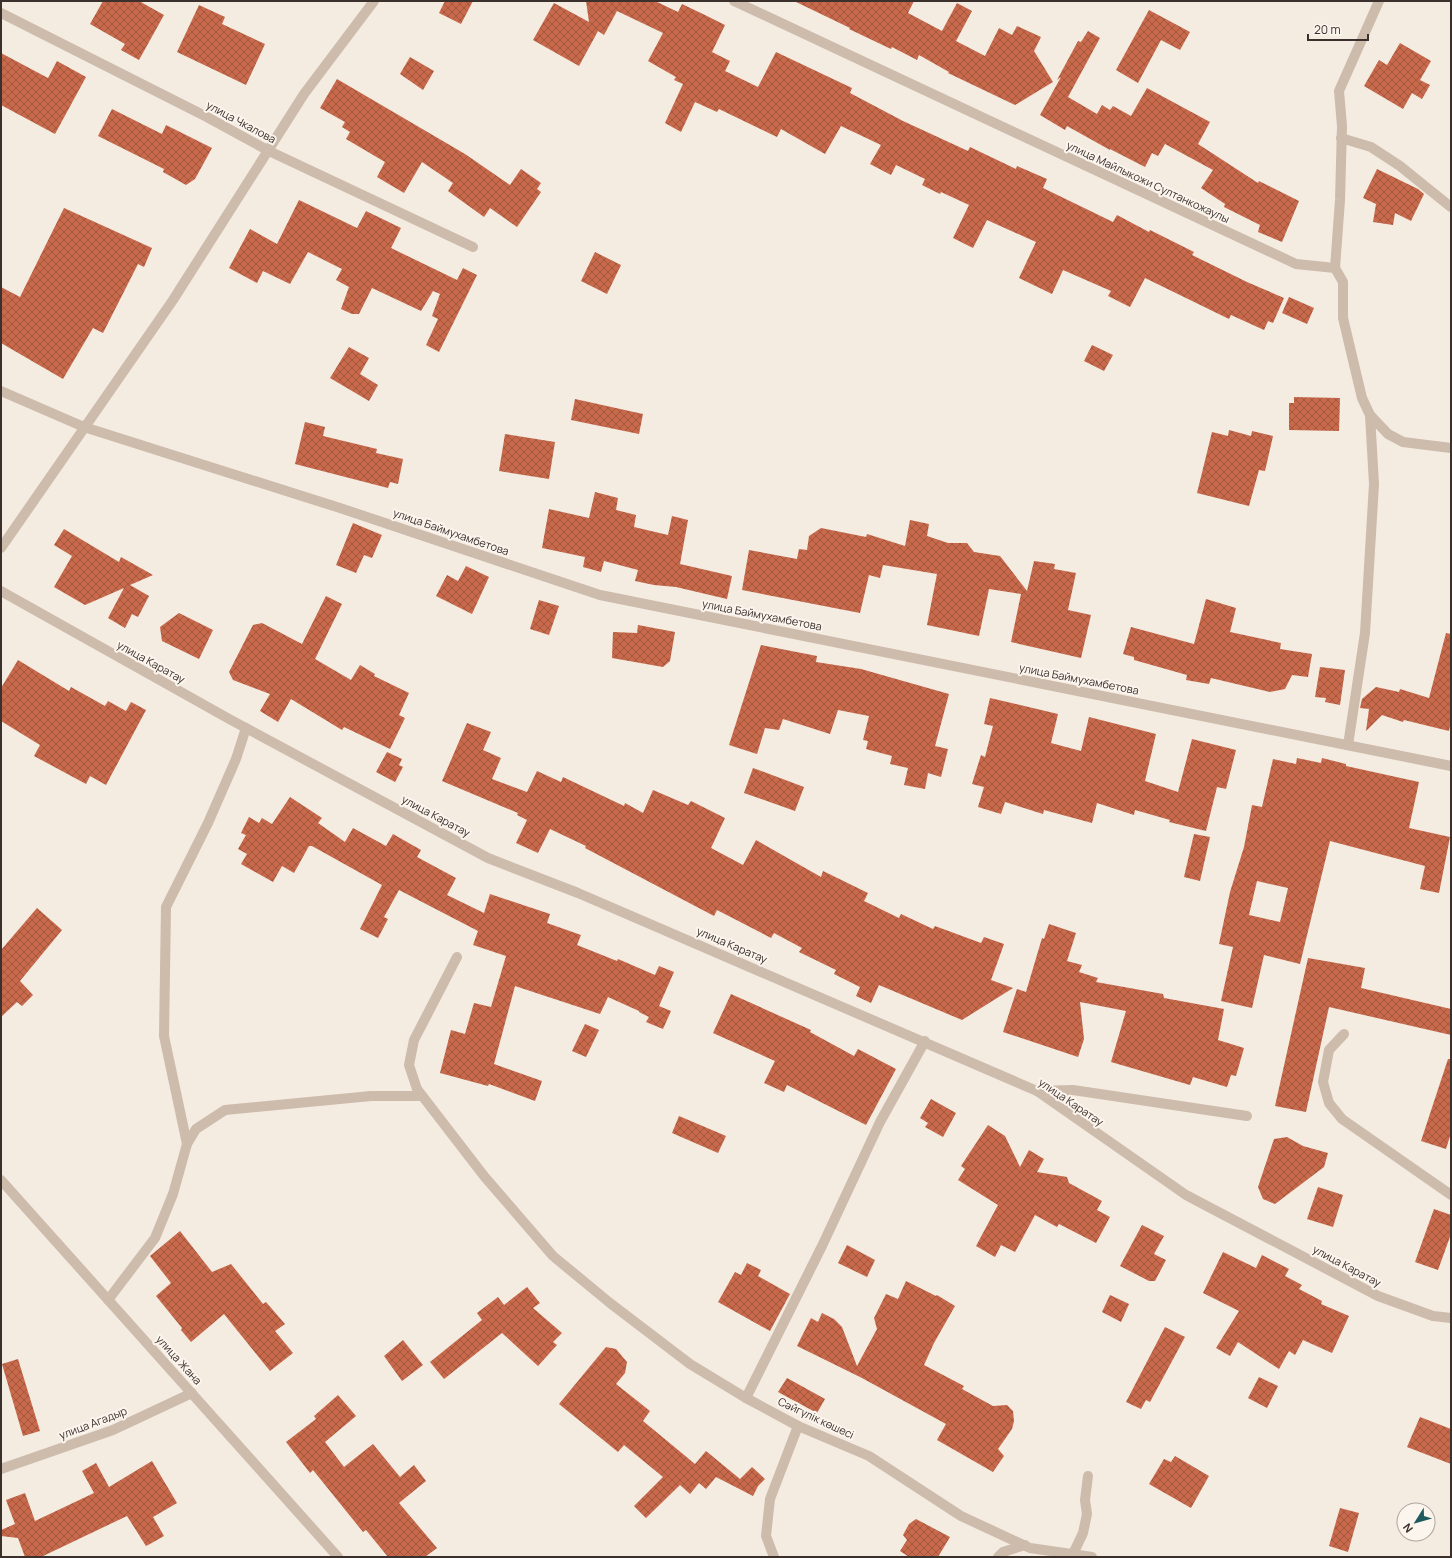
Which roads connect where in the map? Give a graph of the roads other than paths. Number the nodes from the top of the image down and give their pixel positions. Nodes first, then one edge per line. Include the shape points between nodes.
1 (374, 1) edge
2 (734, 1) edge
3 (1379, 1) edge
4 (1, 13) edge
5 (1341, 138) junction
6 (269, 151) junction
7 (1451, 207) edge
8 (473, 247) dead end
9 (1335, 268) junction
10 (1, 391) edge
11 (1370, 415) junction
12 (84, 427) junction
13 (1451, 448) edge
14 (1, 548) edge
15 (1, 591) edge
16 (246, 728) junction
17 (1348, 745) junction
18 (1451, 766) edge
19 (457, 957) dead end
20 (1344, 1034) dead end
21 (925, 1041) junction
22 (1037, 1091) junction
23 (422, 1096) junction
24 (1247, 1116) dead end
25 (187, 1144) junction
26 (1, 1180) edge
27 (1451, 1195) edge
28 (108, 1300) junction
29 (1451, 1318) edge
30 (192, 1393) junction
31 (746, 1398) junction
32 (798, 1426) junction
33 (1, 1469) edge
34 (1088, 1476) dead end
35 (1025, 1545) junction
36 (1073, 1554) junction
37 (338, 1557) edge
38 (774, 1557) edge
39 (998, 1557) edge
40 (1092, 1557) edge

1 - 6 street via 304,94
2 - 9 street, улица Майлыкожи Султанкожаулы via 1296,264
3 - 5 street via 1339,91
4 - 6 street, улица Чкалова
5 - 7 street via 1371,147 1400,166
5 - 9 street
6 - 8 street, улица Чкалова
6 - 12 street via 173,300
9 - 11 street via 1343,282 1343,318 1362,398
10 - 12 street, улица Баймухамбетова
11 - 13 street via 1388,434 1403,442
11 - 17 street via 1374,484 1365,633
12 - 14 street
12 - 17 street, улица Баймухамбетова via 340,508 600,595
15 - 16 street, улица Каратау
16 - 21 street, улица Каратау via 488,858 578,893
16 - 25 street via 236,759 208,823 166,907 164,1036
17 - 18 street, улица Баймухамбетова
19 - 23 street, Сәйгүлік көшесі via 414,1040 409,1065
20 - 27 street via 1329,1050 1322,1082 1329,1103 1342,1118
21 - 22 street, улица Каратау
21 - 31 street via 880,1122
22 - 24 street via 1072,1090
22 - 29 street, улица Каратау via 1186,1195 1378,1296 1433,1316
23 - 25 street via 371,1096 225,1110 196,1129
23 - 31 street, Сәйгүлік көшесі via 484,1176 553,1256 610,1304 690,1364
25 - 28 street via 173,1194 155,1238
26 - 28 street, улица Жана
28 - 30 street, улица Жана
30 - 33 street, улица Агадыр via 113,1430
30 - 37 street, улица Жана
31 - 32 street, Сәйгүлік көшесі
32 - 35 street, Сәйгүлік көшесі via 869,1456 961,1516
32 - 38 street via 770,1499 766,1536
34 - 36 street via 1085,1500 1087,1514 1083,1534
35 - 36 street, Сәйгүлік көшесі via 1030,1548
35 - 39 street via 1003,1552
36 - 40 street, Сәйгүлік көшесі

